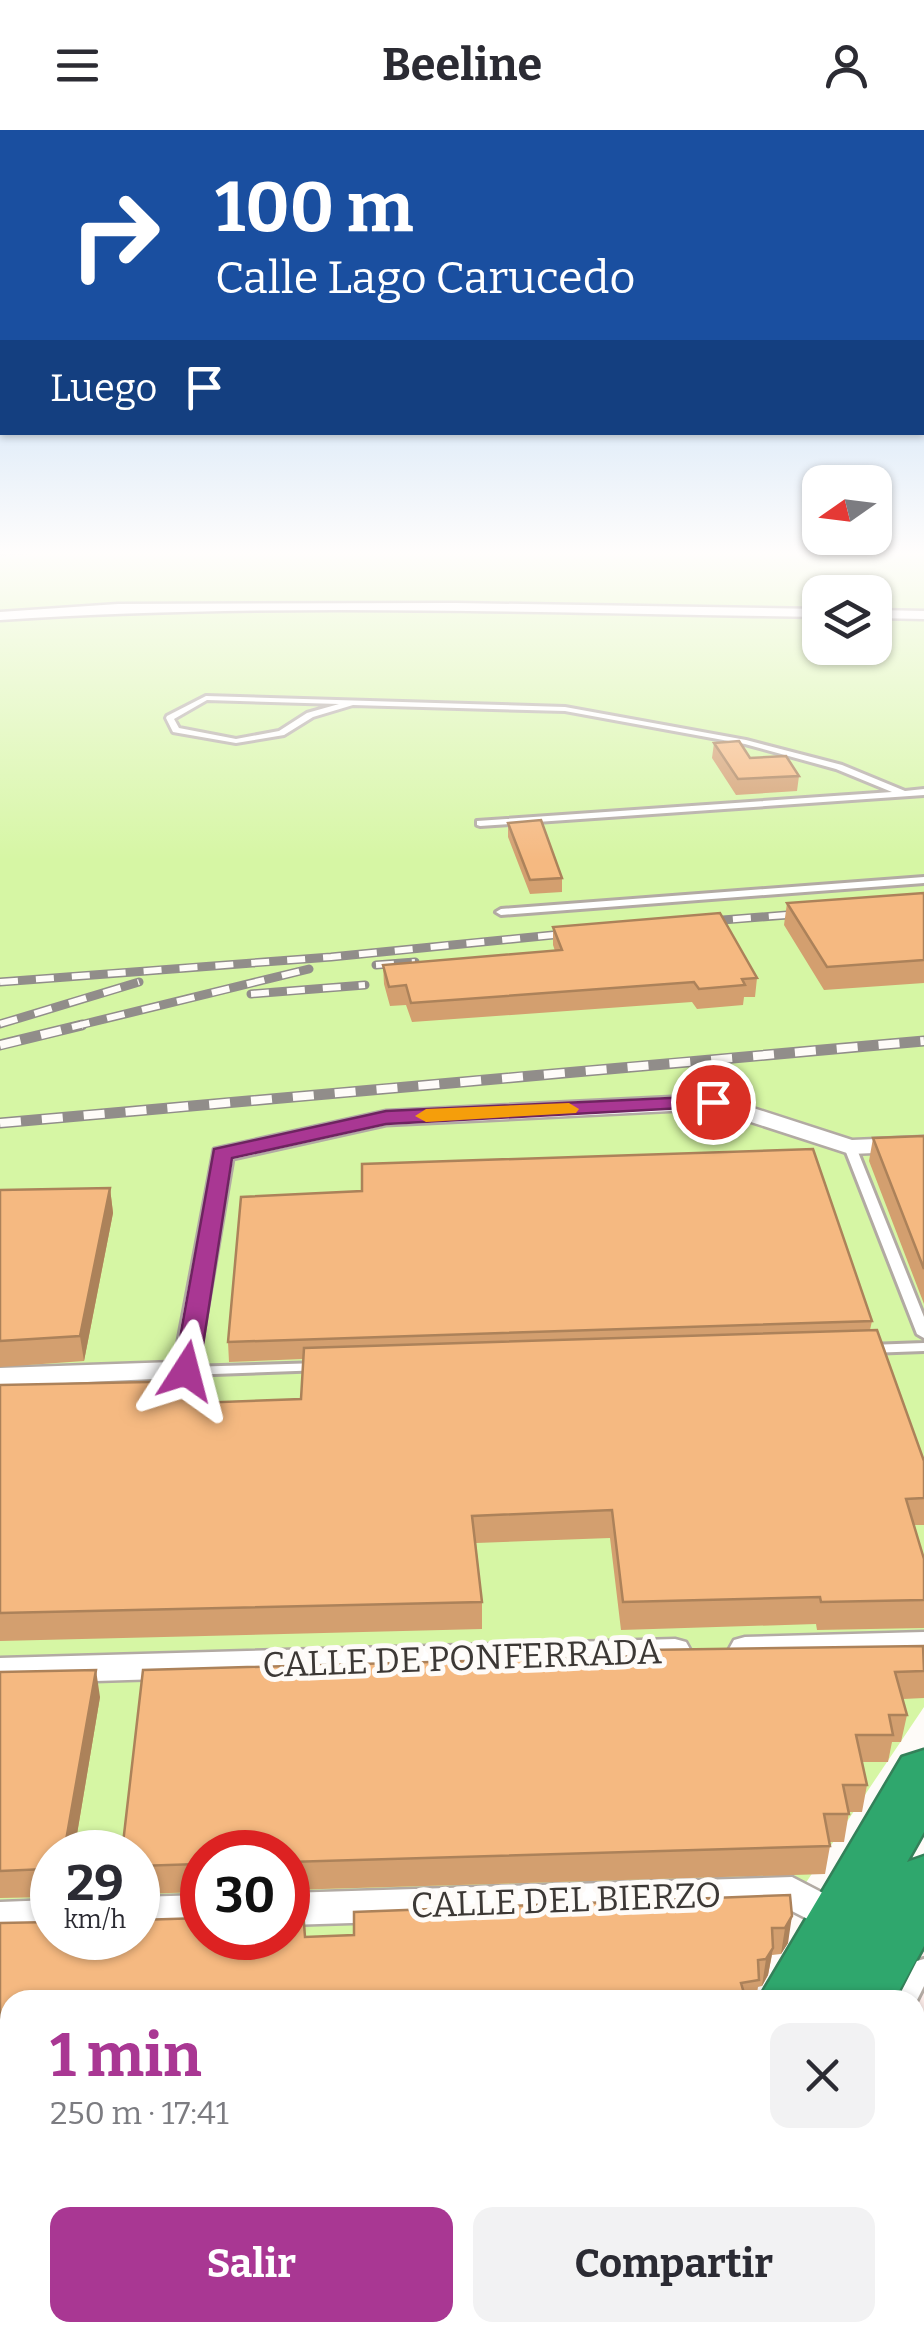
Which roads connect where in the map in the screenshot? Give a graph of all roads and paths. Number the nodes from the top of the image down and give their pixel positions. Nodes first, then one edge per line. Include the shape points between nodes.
1 (350, 704) junction
2 (924, 792) edge
3 (903, 794) junction
4 (480, 823) dead end
5 (924, 880) edge
6 (501, 912) dead end
7 (924, 1144) edge
8 (850, 1148) junction
9 (924, 1334) edge
10 (924, 1347) edge
11 (844, 1350) edge
12 (326, 1367) edge
13 (186, 1371) junction
14 (0, 1377) edge
15 (924, 1644) edge
16 (0, 1671) edge
17 (924, 1775) edge
18 (924, 1884) edge
19 (310, 1908) edge
20 (30, 1917) edge
21 (0, 1918) edge
22 (837, 1918) junction
23 (924, 1967) edge
24 (797, 1990) edge
25 (864, 1990) edge
26 (912, 1990) edge

1 - 1 lane via 206,698 170,718 176,730 236,741 281,734 310,715
1 - 3 lane via 566,709 746,742 839,767
2 - 3 lane
3 - 4 lane
5 - 6 lane
7 - 8 street
8 - 9 lane
8 - 13 street via 713,1102 386,1118 222,1154
10 - 11 lane
12 - 13 lane
13 - 14 street
15 - 16 street, CALLE DE PONFERRADA
17 - 22 highway
18 - 25 highway
19 - 22 street, CALLE DEL BIERZO via 792,1893
20 - 21 street
22 - 24 highway
23 - 26 lane

